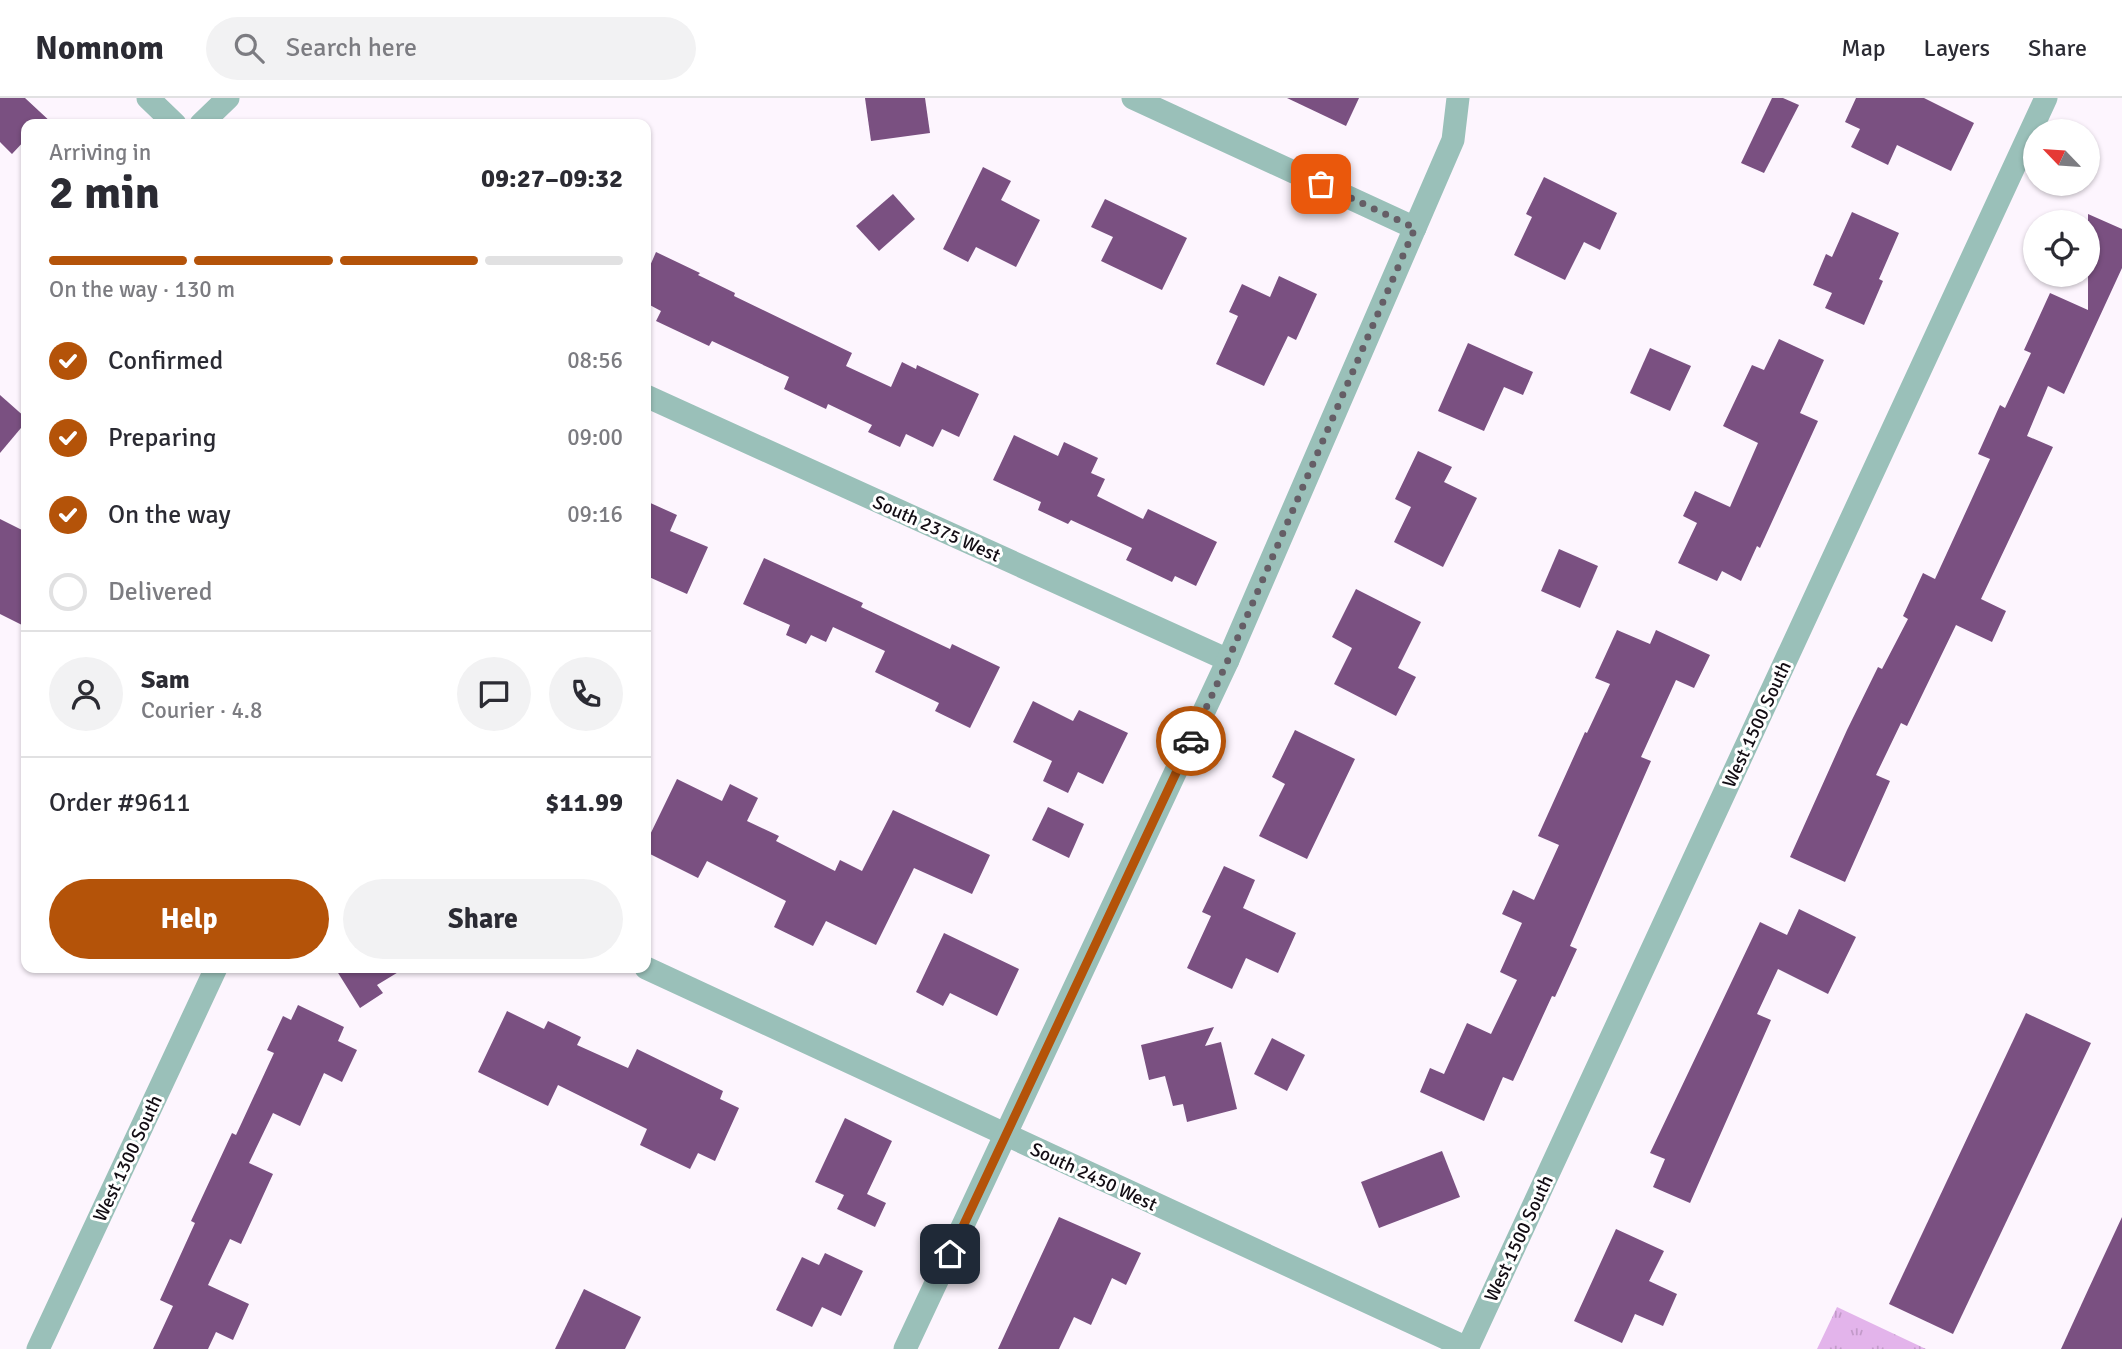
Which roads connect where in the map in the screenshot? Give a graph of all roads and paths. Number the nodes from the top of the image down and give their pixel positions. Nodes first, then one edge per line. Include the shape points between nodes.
1 (148, 98) edge
2 (228, 98) edge
3 (1133, 98) edge
4 (1458, 98) edge
5 (2046, 98) edge
6 (170, 119) edge
7 (206, 119) edge
8 (1415, 228) junction
9 (651, 398) edge
10 (1228, 660) junction
11 (651, 970) edge
12 (214, 973) edge
13 (1007, 1135) junction
14 (38, 1349) edge
15 (905, 1349) edge
16 (1467, 1349) edge

1 - 6 street
2 - 7 street
3 - 8 street
4 - 8 street via 1453,140
5 - 16 street, West 1500 South
8 - 10 street
9 - 10 street, South 2375 West
10 - 13 street
11 - 13 street, South 2450 West
12 - 14 street, West 1300 South
13 - 15 street
13 - 16 street, South 2450 West

